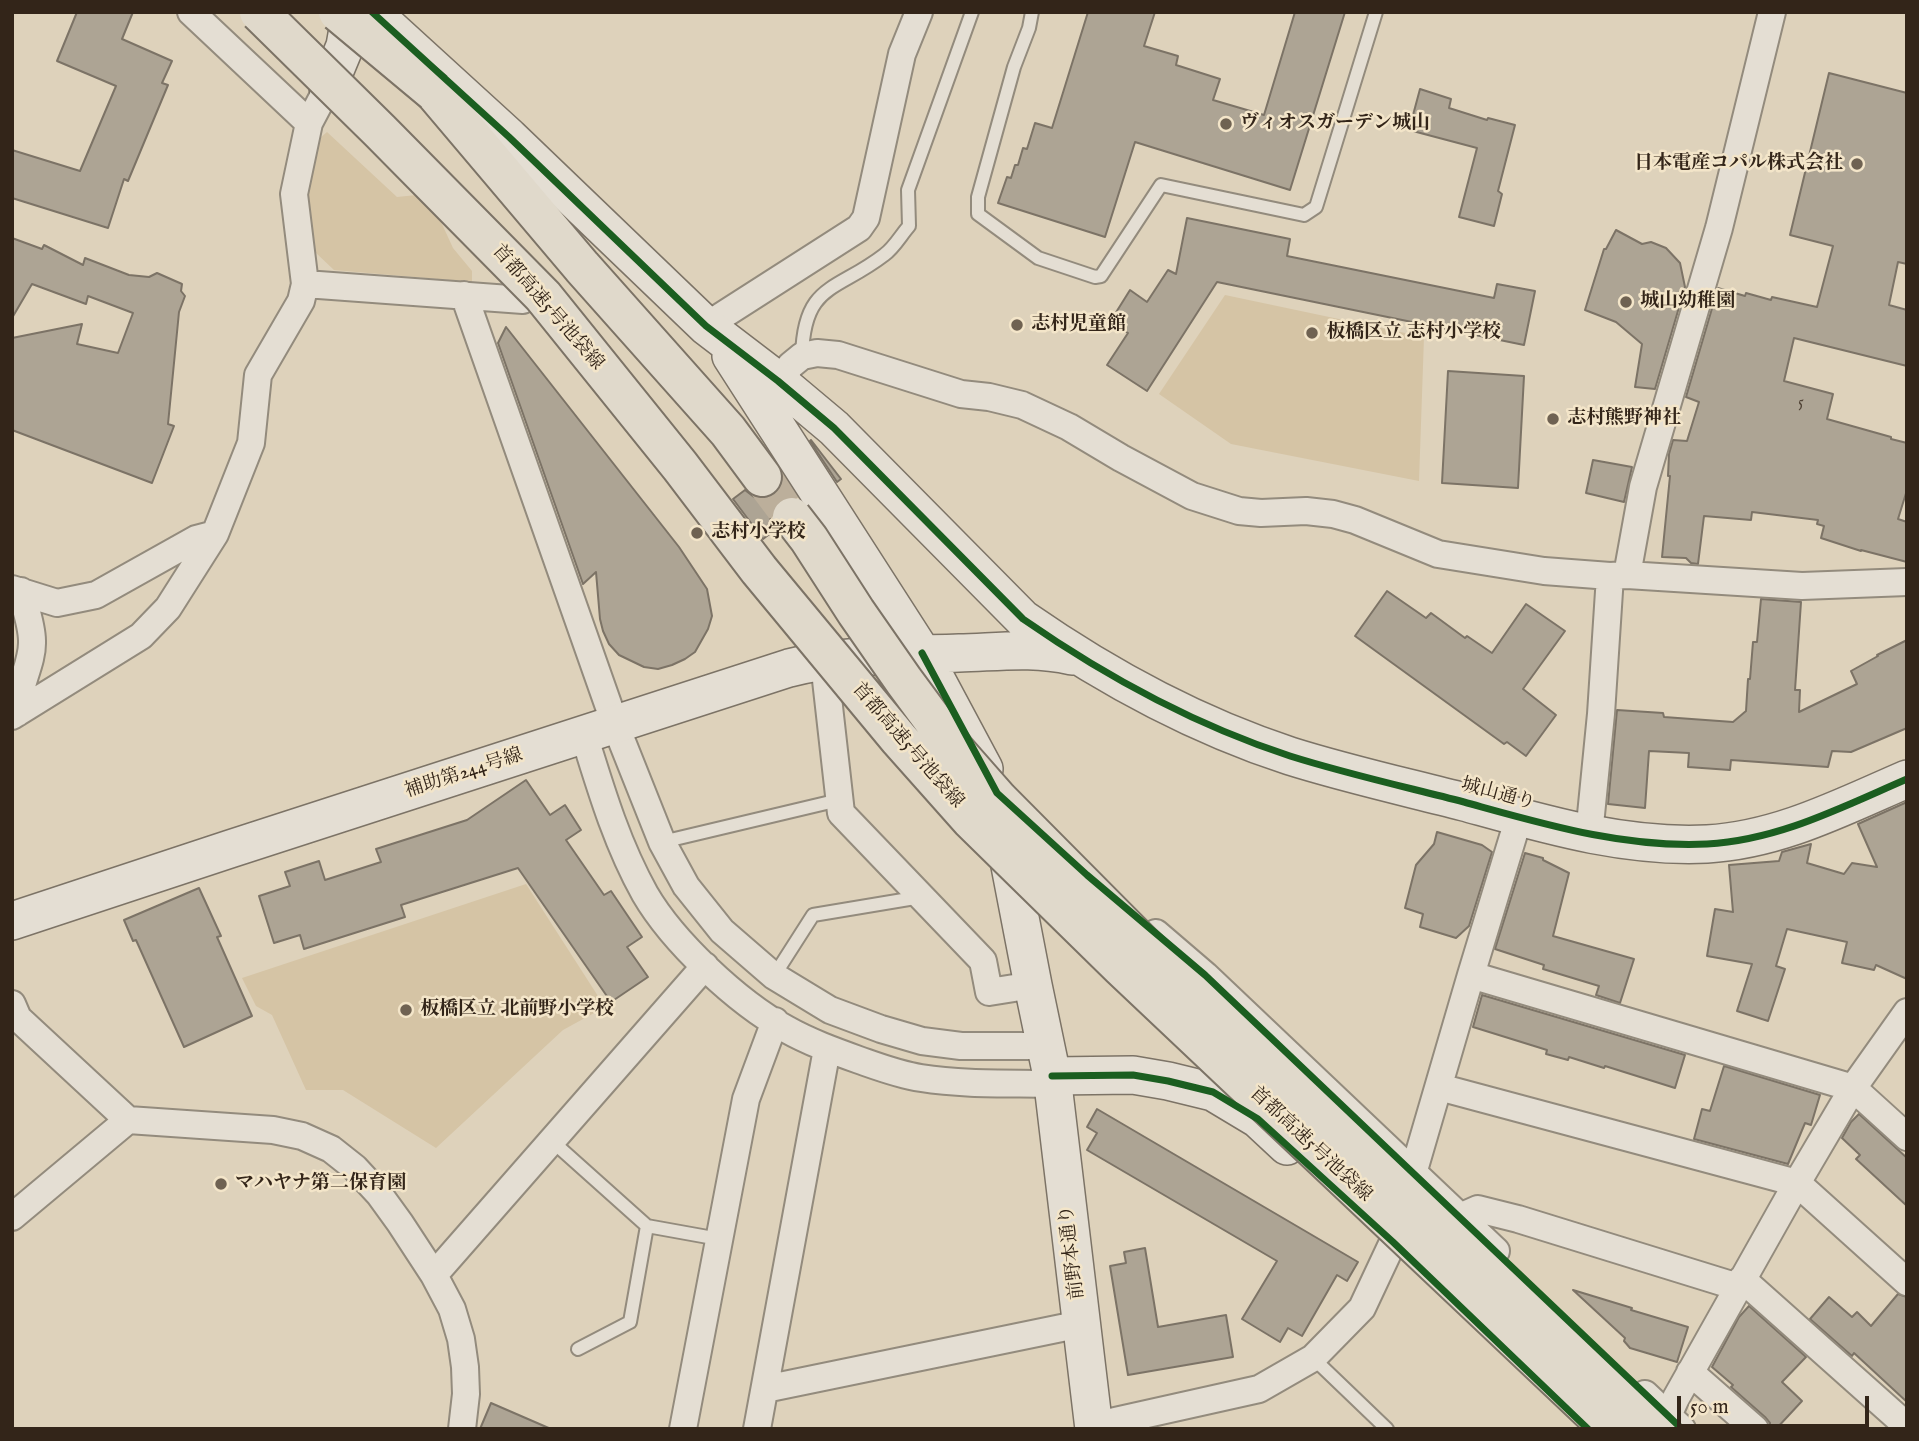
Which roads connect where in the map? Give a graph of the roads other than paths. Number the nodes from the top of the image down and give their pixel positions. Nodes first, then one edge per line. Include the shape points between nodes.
1 (191, 12) edge
2 (257, 12) edge
3 (289, 12) edge
4 (338, 12) edge
5 (353, 12) edge
6 (372, 12) edge
7 (919, 12) edge
8 (972, 12) edge
9 (1032, 12) edge
10 (1376, 12) edge
11 (1772, 12) edge
12 (328, 87) junction
13 (434, 92) junction
14 (309, 123) junction
15 (498, 250) junction
16 (305, 284) junction
17 (464, 295) junction
18 (523, 300) junction
19 (711, 330) junction
20 (790, 369) junction
21 (762, 477) tunnel mouth
22 (792, 517) tunnel mouth
23 (215, 534) junction
24 (1619, 575) junction
25 (1907, 582) edge
26 (16, 590) edge
27 (922, 653) junction
28 (1093, 663) junction
29 (821, 666) junction
30 (15, 715) edge
31 (599, 730) junction
32 (1907, 779) edge
33 (997, 793) junction
34 (839, 800) junction
35 (1519, 817) junction
36 (1588, 835) junction
37 (662, 842) junction
38 (1014, 888) junction
39 (922, 897) junction
40 (12, 921) edge
41 (705, 966) junction
42 (774, 975) junction
43 (1471, 975) junction
44 (1033, 985) junction
45 (12, 1004) edge
46 (1907, 1012) edge
47 (775, 1021) junction
48 (827, 1049) junction
49 (1050, 1068) junction
50 (1438, 1087) junction
51 (1853, 1088) junction
52 (128, 1120) junction
53 (1907, 1137) edge
54 (552, 1141) junction
55 (1413, 1172) junction
56 (1797, 1183) junction
57 (12, 1217) edge
58 (1460, 1217) junction
59 (647, 1226) junction
60 (719, 1239) junction
61 (1393, 1242) junction
62 (434, 1275) junction
63 (1907, 1282) edge
64 (1740, 1283) junction
65 (1081, 1324) junction
66 (578, 1349) dead end
67 (1313, 1358) junction
68 (1690, 1372) junction
69 (765, 1389) junction
70 (1667, 1425) edge
71 (1907, 1426) edge
72 (1088, 1428) edge
73 (462, 1429) edge
74 (683, 1429) edge
75 (757, 1429) edge
76 (1387, 1429) edge
77 (1588, 1429) edge
78 (1610, 1429) edge
79 (1755, 1429) edge

1 - 14 street
2 - 12 street
2 - 15 highway, 首都高速5号池袋線, bridge
3 - 15 highway, bridge via 426,155
4 - 13 highway, bridge
5 - 12 street
5 - 13 highway, bridge
6 - 19 street
7 - 19 street via 902,54 866,218 859,229
8 - 20 lane via 908,190 909,226 886,254 813,304
9 - 10 lane via 978,197 978,214 1038,258 1095,277 1101,276 1161,185 1304,215 1316,207
11 - 24 street via 1719,228
12 - 14 street
12 - 18 street
13 - 21 highway via 728,431
14 - 16 street via 294,194
15 - 78 highway, 首都高速5号池袋線, bridge via 542,296 759,570 971,820
16 - 17 street
16 - 23 street via 258,374 251,443
17 - 18 street
17 - 31 street
18 - 29 street
19 - 20 street
19 - 27 street, 前野本通り
20 - 24 street via 817,353 838,355 961,394 1022,405 1192,496 1239,511 1333,514 1437,554 1544,570
20 - 28 street via 834,428 1023,619
22 - 70 highway, 首都高速5号池袋線, bridge via 904,681 999,800 1143,945
23 - 26 street via 196,539 96,596 57,603
23 - 30 street via 168,608 142,636
24 - 25 street via 1802,586
24 - 36 street
26 - 30 street via 33,643
27 - 28 street, 補助第244号線 via 1039,650
27 - 29 street, 補助第244号線
27 - 33 street, 前野本通り
28 - 35 street, 城山通り via 1140,691 1261,746
29 - 31 street, 補助第244号線
29 - 34 street
29 - 38 street
31 - 37 street
31 - 40 street, 補助第244号線
31 - 41 street via 613,827 630,866 667,926
32 - 36 street, 城山通り via 1768,835 1708,844 1647,844
33 - 38 street, 前野本通り
33 - 55 street via 1205,975
34 - 37 lane
34 - 39 street via 841,813
35 - 36 street, 城山通り
35 - 43 street
37 - 42 street via 686,886 722,931
38 - 44 street, 前野本通り
39 - 42 lane via 813,915
39 - 44 street via 983,961 989,992
41 - 47 street
41 - 54 street
42 - 49 street via 830,1010 881,1029
43 - 50 street
43 - 51 street
44 - 49 street, 前野本通り
45 - 52 street via 18,1018
46 - 51 street
47 - 48 street
47 - 60 street via 746,1099
48 - 49 street via 917,1078 965,1084
48 - 69 street
49 - 61 street via 1133,1075 1213,1092 1258,1119
49 - 65 street, 前野本通り
50 - 55 street
50 - 56 street
51 - 53 street
51 - 56 street
52 - 57 street
52 - 62 street via 273,1130 331,1149 379,1195
54 - 59 lane
54 - 62 street
55 - 58 street
55 - 61 street
56 - 63 street
56 - 64 street
58 - 64 street via 1478,1209
58 - 70 street
59 - 60 lane
59 - 66 lane via 631,1322
60 - 74 street
61 - 67 street via 1362,1308
61 - 77 street
62 - 73 street via 461,1339 466,1394
64 - 68 street
64 - 71 street
65 - 69 street
65 - 72 street, 前野本通り
67 - 72 street via 1259,1389
67 - 76 lane
68 - 70 street
68 - 79 street
69 - 75 street

